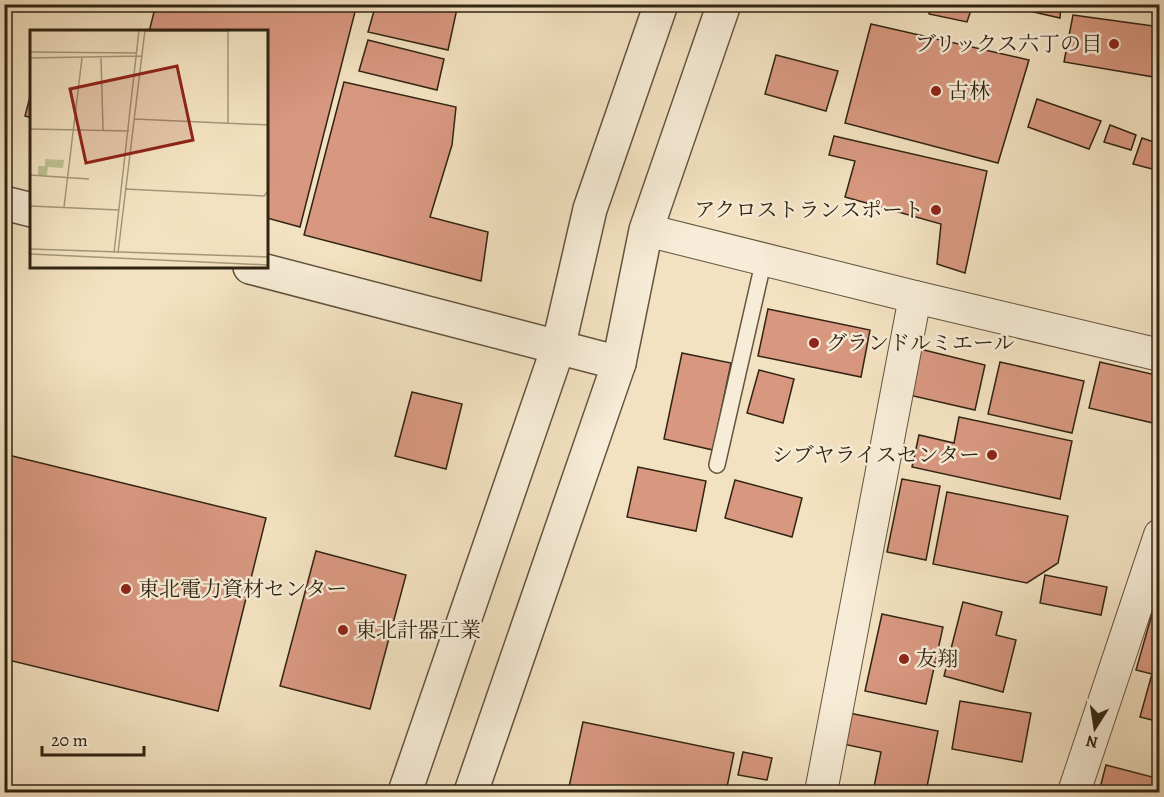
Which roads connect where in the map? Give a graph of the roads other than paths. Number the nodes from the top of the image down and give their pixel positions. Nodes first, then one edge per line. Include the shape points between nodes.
1 (661, 4) edge
2 (724, 4) edge
3 (4, 203) edge
4 (30, 210) edge
5 (646, 230) junction
6 (764, 259) junction
7 (254, 268) edge
8 (915, 297) junction
9 (558, 348) junction
10 (1160, 355) edge
11 (619, 363) junction
12 (717, 465) dead end
13 (1160, 535) edge
14 (405, 792) edge
15 (471, 792) edge
16 (820, 792) edge
17 (1074, 792) edge

1 - 9 street via 591,208
2 - 5 street
3 - 4 street
5 - 6 street
5 - 11 street
6 - 8 street
6 - 12 lane
7 - 9 street
8 - 10 street
8 - 16 street
9 - 11 street
9 - 14 street
11 - 15 street
13 - 17 street

